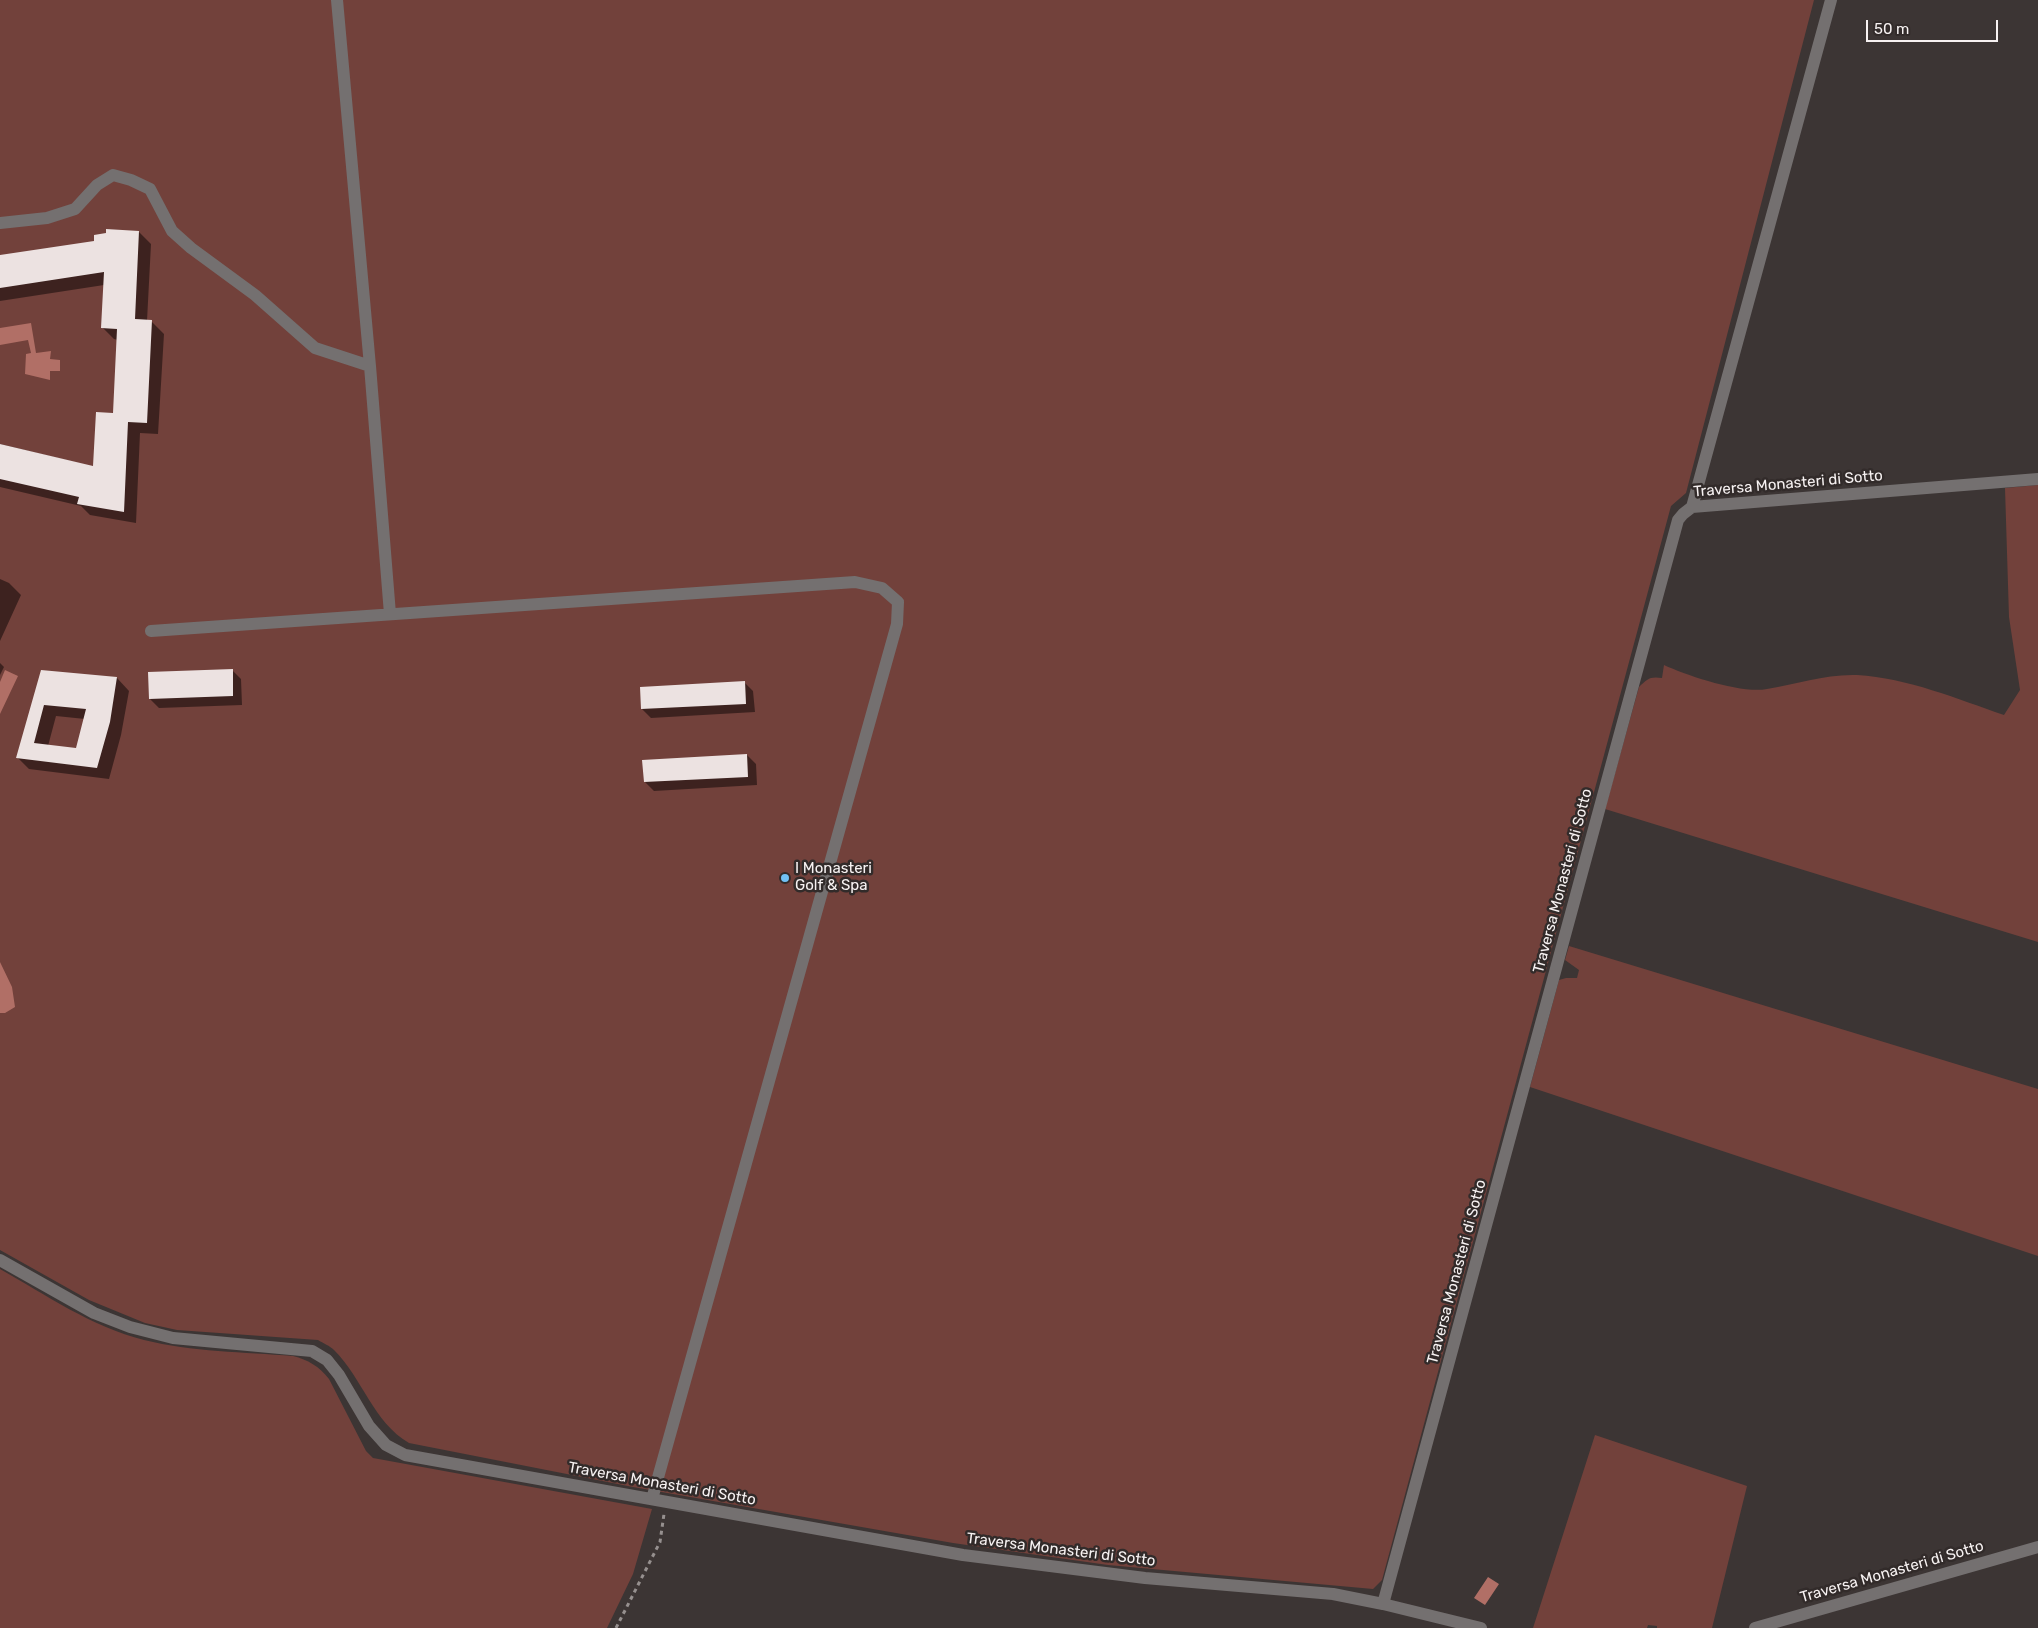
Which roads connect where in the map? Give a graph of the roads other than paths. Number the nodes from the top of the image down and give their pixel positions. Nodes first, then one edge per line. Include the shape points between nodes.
1 (337, 0) edge
2 (1831, 0) edge
3 (0, 223) edge
4 (370, 366) junction
5 (2038, 479) edge
6 (1692, 507) junction
7 (390, 614) junction
8 (151, 631) dead end
9 (0, 1260) edge
10 (652, 1498) junction
11 (2038, 1547) edge
12 (1383, 1604) junction
13 (1481, 1628) edge
14 (1755, 1628) edge

1 - 4 street
2 - 6 street
3 - 4 street via 47,218 75,209 97,185 113,175 131,180 150,189 172,231 315,348
4 - 7 street
5 - 6 street, Traversa Monasteri di Sotto
6 - 12 street, Traversa Monasteri di Sotto via 1678,520
7 - 8 street
7 - 10 street via 855,582 882,588 898,602 897,624
9 - 10 street, Traversa Monasteri di Sotto via 94,1313 137,1329 173,1338 312,1351 327,1360 339,1375 369,1426 386,1445 405,1454
10 - 12 street, Traversa Monasteri di Sotto via 963,1555 1145,1578 1334,1594
11 - 14 street, Traversa Monasteri di Sotto
12 - 13 street, Traversa Monasteri di Sotto

